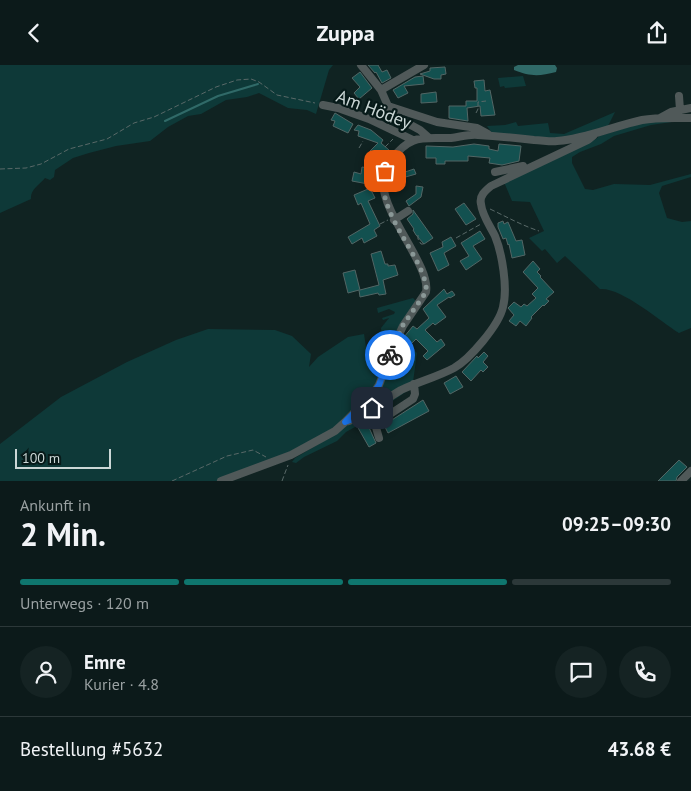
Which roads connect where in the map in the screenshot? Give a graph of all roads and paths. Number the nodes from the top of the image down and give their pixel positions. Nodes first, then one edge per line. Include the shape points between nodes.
1 (361, 65) edge
2 (424, 65) edge
3 (381, 91) junction
4 (679, 96) dead end
5 (486, 101) dead end
6 (323, 105) joint
7 (388, 106) junction
8 (691, 108) edge
9 (680, 110) junction
10 (476, 113) dead end
11 (691, 117) edge
12 (658, 119) junction
13 (397, 133) junction
14 (596, 133) junction
15 (490, 136) junction
16 (428, 137) junction
17 (363, 141) dead end
18 (413, 141) junction
19 (385, 147) dead end
20 (359, 148) dead end
21 (536, 163) junction
22 (0, 169) edge
23 (495, 172) dead end
24 (401, 178) dead end
25 (404, 185) dead end
26 (373, 186) dead end
27 (384, 187) junction
28 (486, 207) dead end
29 (408, 211) dead end
30 (394, 219) junction
31 (488, 221) junction
32 (380, 224) dead end
33 (539, 231) dead end
34 (418, 235) dead end
35 (456, 238) dead end
36 (424, 245) dead end
37 (474, 349) junction
38 (481, 355) dead end
39 (414, 384) junction
40 (345, 422) junction
41 (378, 438) dead end
42 (291, 455) junction
43 (274, 461) junction
44 (691, 471) edge
45 (172, 481) edge
46 (221, 481) edge
47 (282, 481) edge
48 (681, 481) edge

1 - 3 street
2 - 3 street
3 - 7 street
4 - 9 street
5 - 10 path via 478,102
6 - 13 street, Am Hödey via 369,119
6 - 22 path via 277,95 251,79 237,80 134,123 107,139 69,149 46,162 26,168
7 - 15 street via 437,122 477,128
7 - 16 street via 396,117
8 - 9 street
9 - 12 street
11 - 12 street
12 - 14 street
13 - 18 street, Am Hödey
13 - 19 path
14 - 15 street via 556,142
14 - 21 street via 588,140
15 - 16 street
16 - 18 street
17 - 20 path
18 - 27 street via 389,163
21 - 23 street
21 - 31 street via 486,190 481,205
24 - 25 path
26 - 27 street
27 - 30 street
28 - 33 path
29 - 30 street
30 - 32 path
30 - 40 street via 418,262 426,292 403,325 379,385
31 - 35 path
31 - 37 street via 501,256 505,299 498,319
34 - 36 path via 416,239
37 - 38 street
37 - 39 street via 454,368
39 - 40 street via 365,414
39 - 41 street via 416,394 413,399 376,424
40 - 42 street
42 - 43 street
42 - 47 path
43 - 45 path via 253,450 227,456
43 - 46 street
44 - 48 street

